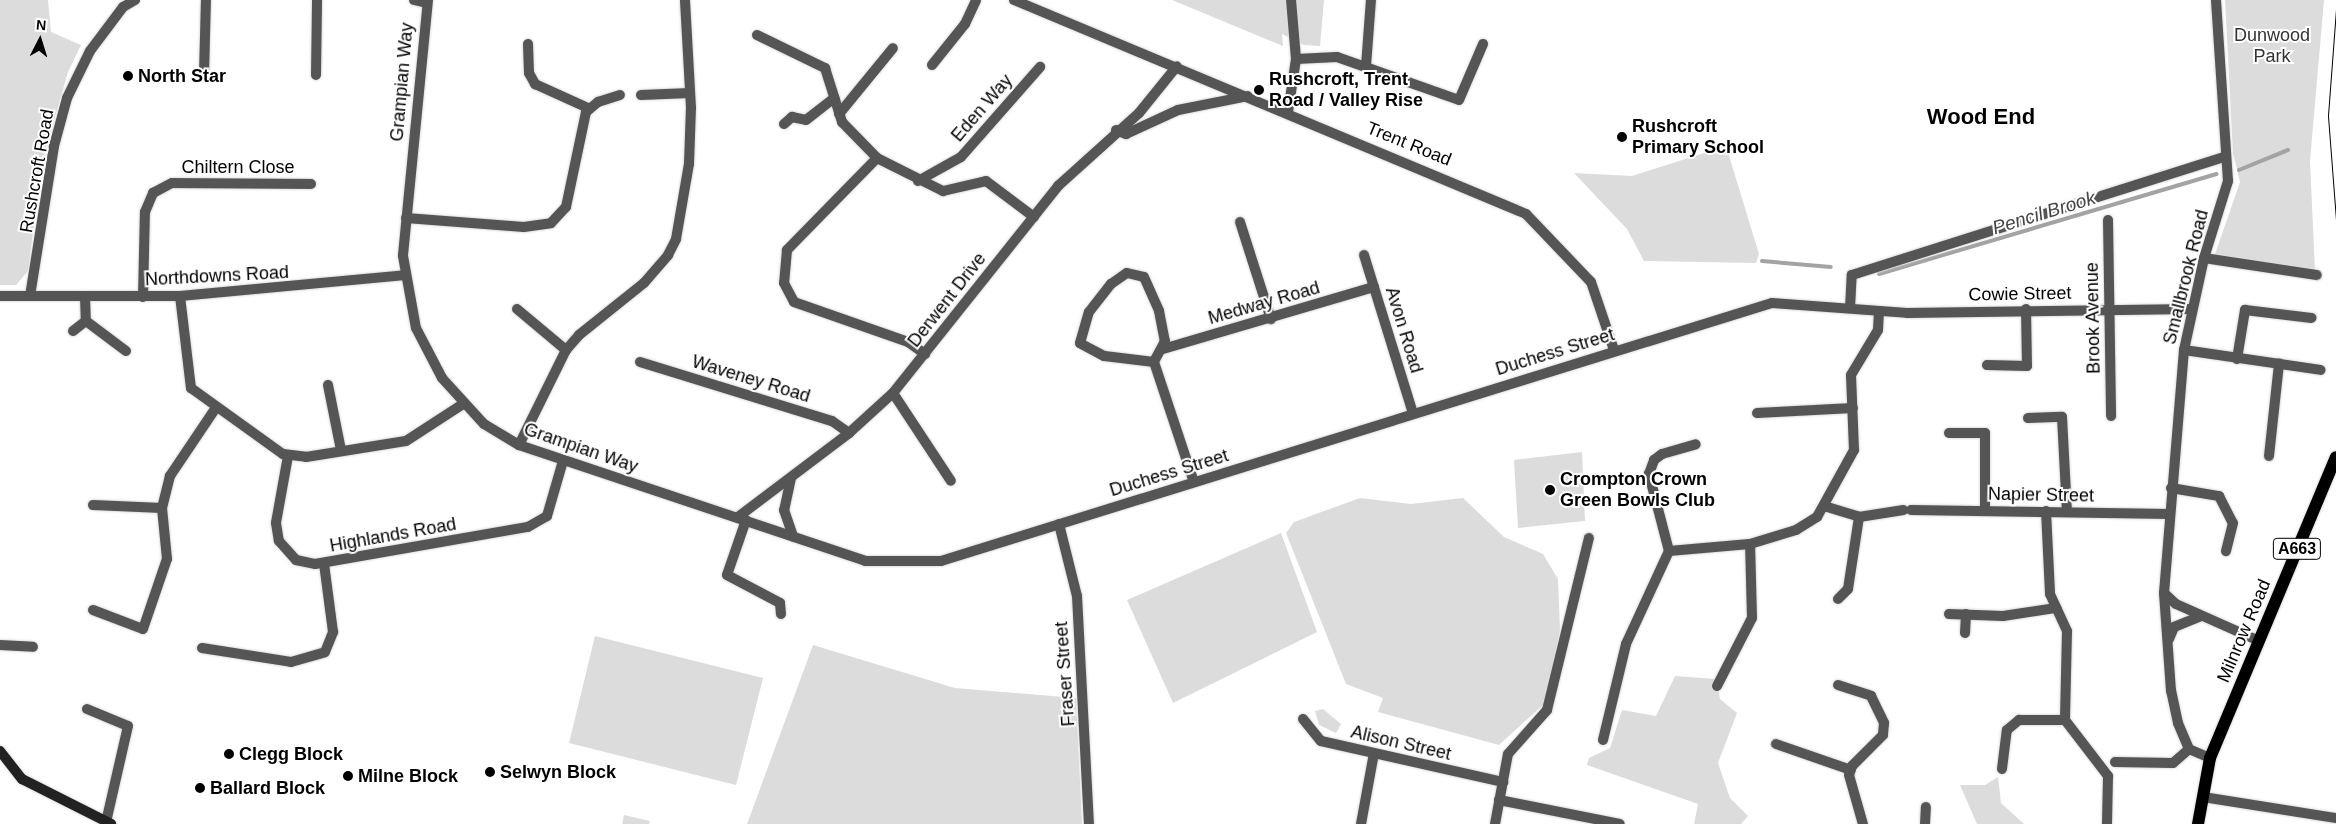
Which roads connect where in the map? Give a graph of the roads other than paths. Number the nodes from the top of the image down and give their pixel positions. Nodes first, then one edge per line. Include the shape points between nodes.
1 (135, 0) edge
2 (206, 0) edge
3 (317, 0) edge
4 (414, 0) edge
5 (685, 0) edge
6 (976, 0) edge
7 (1014, 0) edge
8 (1291, 0) edge
9 (1371, 0) edge
10 (2216, 0) edge
11 (427, 2) edge
12 (119, 3) edge
13 (757, 35) dead end
14 (528, 44) dead end
15 (1483, 44) dead end
16 (893, 48) dead end
17 (1296, 59) junction
18 (932, 65) dead end
19 (1177, 66) junction
20 (1366, 66) junction
21 (1040, 67) dead end
22 (204, 74) dead end
23 (316, 75) dead end
24 (690, 93) junction
25 (620, 95) dead end
26 (641, 95) dead end
27 (1248, 96) junction
28 (834, 98) junction
29 (590, 108) junction
30 (1288, 112) junction
31 (839, 114) junction
32 (784, 124) dead end
33 (1116, 130) junction
34 (2225, 157) junction
35 (877, 158) junction
36 (918, 181) junction
37 (311, 184) dead end
38 (1034, 217) junction
39 (406, 218) junction
40 (2108, 220) dead end
41 (1240, 222) dead end
42 (1364, 255) dead end
43 (2204, 258) junction
44 (405, 275) junction
45 (2318, 275) dead end
46 (1374, 287) junction
47 (0, 296) edge
48 (30, 296) junction
49 (180, 296) junction
50 (85, 297) junction
51 (144, 297) junction
52 (1850, 308) junction
53 (517, 309) dead end
54 (2026, 309) junction
55 (2107, 309) junction
56 (2192, 309) junction
57 (1879, 311) junction
58 (2312, 318) dead end
59 (1271, 320) junction
60 (86, 321) junction
61 (73, 331) dead end
62 (1163, 349) junction
63 (566, 350) junction
64 (1614, 350) junction
65 (2184, 350) junction
66 (126, 351) dead end
67 (925, 354) junction
68 (2237, 359) junction
69 (640, 362) dead end
70 (1154, 362) junction
71 (2279, 364) junction
72 (1987, 365) dead end
73 (2321, 370) dead end
74 (328, 385) dead end
75 (893, 393) junction
76 (463, 404) junction
77 (1853, 408) junction
78 (215, 409) junction
79 (1757, 413) dead end
80 (1413, 414) junction
81 (2111, 416) dead end
82 (2028, 418) dead end
83 (850, 433) junction
84 (1949, 433) dead end
85 (1696, 444) dead end
86 (519, 445) junction
87 (341, 450) junction
88 (288, 456) junction
89 (2269, 456) dead end
90 (2336, 457) edge
91 (563, 461) junction
92 (791, 478) junction
93 (951, 482) dead end
94 (1194, 482) junction
95 (2171, 488) junction
96 (93, 505) dead end
97 (1824, 506) junction
98 (162, 508) junction
99 (1985, 510) junction
100 (2046, 511) junction
101 (2067, 512) junction
102 (2170, 514) junction
103 (1859, 517) junction
104 (742, 518) junction
105 (1059, 524) junction
106 (793, 536) junction
107 (1589, 538) dead end
108 (1750, 544) junction
109 (1669, 552) junction
110 (2226, 552) dead end
111 (866, 561) joint
112 (324, 564) junction
113 (2164, 593) junction
114 (1838, 599) dead end
115 (2056, 608) junction
116 (93, 610) dead end
117 (781, 614) dead end
118 (1949, 614) dead end
119 (1966, 614) junction
120 (2202, 616) junction
121 (1965, 633) dead end
122 (2259, 641) junction
123 (0, 645) edge
124 (2167, 646) junction
125 (33, 647) dead end
126 (202, 648) dead end
127 (1838, 685) dead end
128 (1717, 686) dead end
129 (87, 709) dead end
130 (1303, 719) dead end
131 (2066, 720) junction
132 (1603, 740) dead end
133 (1776, 744) dead end
134 (2189, 749) junction
135 (0, 751) edge
136 (1374, 753) junction
137 (2210, 758) junction
138 (2115, 762) dead end
139 (2002, 769) dead end
140 (1851, 770) junction
141 (1502, 782) junction
142 (2203, 797) junction
143 (1499, 800) junction
144 (1926, 807) dead end
145 (2336, 818) edge
146 (108, 823) edge
147 (1921, 823) edge
148 (1089, 824) edge
149 (1361, 824) edge
150 (1495, 824) edge
151 (1620, 824) edge
152 (1863, 824) edge
153 (2107, 824) edge
154 (2198, 824) edge

1 - 12 street
2 - 22 street
3 - 23 street
4 - 11 street
5 - 24 street
6 - 18 street via 965,24
7 - 19 street, Trent Road
8 - 17 street
9 - 20 street
10 - 34 street, Smallbrook Road
11 - 39 street, Grampian Way
12 - 48 street, Rushcroft Road via 80,65 67,98 54,146
13 - 28 street via 817,60 825,68
14 - 29 street via 529,73 535,84
15 - 20 street via 1459,100
16 - 31 street
17 - 20 street via 1322,55
17 - 30 street
19 - 27 street, Trent Road
19 - 33 street, Derwent Drive via 1139,113
21 - 36 street, Eden Way via 961,157
24 - 26 street
24 - 63 street via 689,164 676,239 668,256
25 - 29 street
27 - 30 street, Trent Road
27 - 33 street via 1178,110 1126,134
28 - 31 street
28 - 32 street via 806,120 792,117
29 - 39 street via 566,207 551,223 524,227
30 - 64 street, Trent Road via 1526,214 1591,282
31 - 35 street
33 - 38 street, Derwent Drive via 1058,186
34 - 43 street, Smallbrook Road via 2228,181
34 - 52 street via 1852,275
35 - 36 street
35 - 67 street via 787,250 784,283 794,302 908,342
36 - 38 street via 942,191 986,180
37 - 51 street, Chiltern Close via 172,184 153,193 144,212
38 - 67 street, Derwent Drive
39 - 44 street, Grampian Way
40 - 55 street, Brook Avenue
41 - 59 street
42 - 46 street, Avon Road
43 - 45 street
43 - 56 street, Smallbrook Road
44 - 49 street, Northdowns Road via 294,288
44 - 76 street, Grampian Way via 416,328 442,378
46 - 59 street, Medway Road
46 - 80 street, Avon Road
47 - 48 street
48 - 50 street, Northdowns Road
49 - 51 street, Northdowns Road
49 - 78 street via 188,381
50 - 51 street, Northdowns Road
50 - 60 street
52 - 57 street, Cowie Street
52 - 64 street, Duchess Street via 1772,303
53 - 63 street
54 - 55 street, Cowie Street
54 - 57 street, Cowie Street
54 - 72 street via 2026,366
55 - 56 street, Cowie Street
55 - 81 street, Brook Avenue
56 - 65 street, Smallbrook Road
57 - 77 street via 1878,330 1851,375
58 - 68 street via 2245,310
59 - 62 street, Medway Road
60 - 61 street
60 - 66 street
62 - 70 street
62 - 70 street via 1159,311 1150,284 1134,274 1120,276 1089,312 1080,343 1104,356
63 - 86 street
64 - 80 street, Duchess Street
65 - 68 street
65 - 95 street, Smallbrook Road
67 - 75 street, Derwent Drive
68 - 71 street
69 - 83 street, Waveney Road via 832,421
70 - 94 street
71 - 73 street
71 - 89 street
74 - 87 street
75 - 83 street, Derwent Drive
75 - 93 street
76 - 86 street, Grampian Way via 484,424
76 - 87 street via 406,440
77 - 79 street
77 - 97 street via 1854,450
78 - 88 street
78 - 98 street via 182,452
80 - 94 street, Duchess Street
82 - 101 street via 2062,417
83 - 92 street, Derwent Drive
84 - 99 street via 1985,434
85 - 109 street via 1662,454 1654,460 1649,474
86 - 91 street, Grampian Way
87 - 88 street
88 - 112 street, Highlands Road via 276,523 279,541 296,560
90 - 122 main road, Milnrow Road / A663
91 - 104 street, Grampian Way
91 - 112 street, Highlands Road via 547,516 528,527
92 - 104 street, Derwent Drive
92 - 106 street via 784,510
94 - 105 street, Duchess Street
95 - 102 street, Smallbrook Road
95 - 110 street via 2219,496 2233,523
96 - 98 street
97 - 103 street
97 - 108 street via 1817,517 1796,530
98 - 116 street via 167,559 143,629
99 - 100 street, Napier Street
99 - 103 street, Napier Street via 1907,510
100 - 101 street, Napier Street
100 - 115 street via 2047,569
101 - 102 street, Napier Street
102 - 113 street, Smallbrook Road
103 - 114 street via 1848,588
104 - 106 street, Grampian Way
104 - 117 street via 727,575 780,603
105 - 111 street, Duchess Street via 941,561
105 - 148 street, Fraser Street via 1077,596
106 - 111 street, Grampian Way
107 - 141 street via 1547,710 1508,754
108 - 109 street
108 - 128 street via 1752,618
109 - 132 street via 1626,644
112 - 126 street via 333,632 325,652 291,662
113 - 120 street via 2176,604
113 - 124 street, Smallbrook Road
115 - 119 street via 2003,616
115 - 131 street via 2067,631
118 - 119 street
119 - 121 street
120 - 122 street
120 - 124 street via 2174,627
122 - 137 main road, Milnrow Road / A663
123 - 125 street
124 - 134 street, Smallbrook Road via 2173,699
127 - 140 street via 1872,696 1884,723 1883,735
129 - 146 street via 128,726
130 - 136 street, Alison Street via 1321,741
131 - 139 street via 2019,720 2007,730
131 - 153 street via 2108,776
133 - 140 street
134 - 137 street
134 - 138 street via 2173,763
135 - 146 main road via 22,779
136 - 141 street, Alison Street
136 - 149 street
137 - 142 main road, Milnrow Road / A663
140 - 152 street
141 - 143 street
142 - 145 street
142 - 154 main road, Milnrow Road / A663
143 - 150 street
143 - 151 street
144 - 147 street

